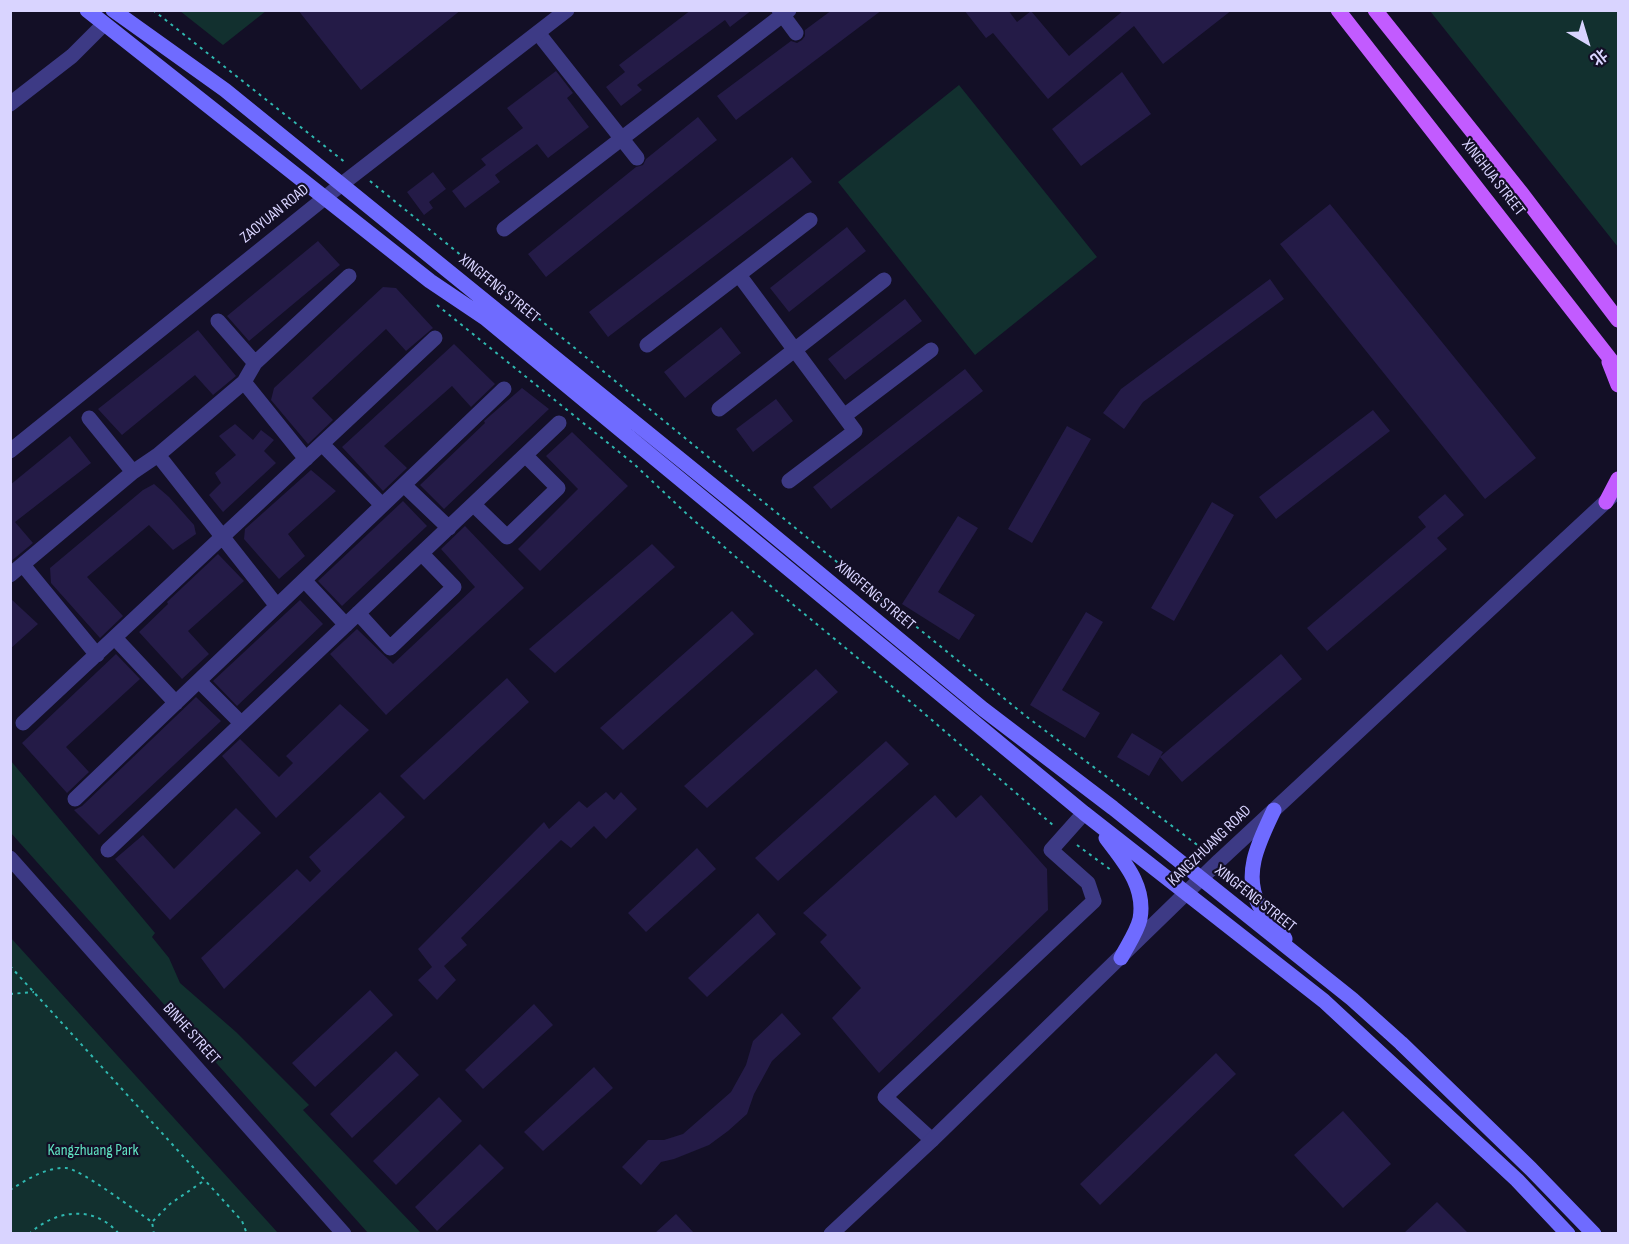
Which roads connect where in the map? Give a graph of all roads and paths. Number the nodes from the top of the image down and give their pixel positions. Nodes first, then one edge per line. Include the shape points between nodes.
1 (87, 10) edge
2 (113, 10) edge
3 (153, 10) edge
4 (567, 10) edge
5 (1338, 10) edge
6 (1375, 10) edge
7 (783, 12) edge
8 (104, 24) junction
9 (538, 33) junction
10 (796, 33) dead end
11 (10, 104) edge
12 (622, 139) junction
13 (637, 158) dead end
14 (357, 172) junction
15 (342, 184) junction
16 (325, 197) junction
17 (810, 220) dead end
18 (504, 229) dead end
19 (739, 275) junction
20 (349, 276) dead end
21 (884, 280) dead end
22 (435, 303) dead end
23 (1618, 320) edge
24 (218, 321) dead end
25 (435, 338) dead end
26 (647, 345) dead end
27 (1602, 346) junction
28 (794, 350) junction
29 (931, 350) dead end
30 (255, 363) junction
31 (1618, 369) edge
32 (244, 382) junction
33 (1618, 385) edge
34 (504, 389) dead end
35 (719, 409) dead end
36 (844, 416) junction
37 (89, 418) dead end
38 (559, 423) dead end
39 (322, 444) junction
40 (10, 452) edge
41 (158, 455) junction
42 (526, 456) junction
43 (306, 459) junction
44 (133, 472) junction
45 (1618, 479) edge
46 (789, 481) dead end
47 (404, 484) junction
48 (1618, 491) edge
49 (1606, 502) junction
50 (474, 505) junction
51 (382, 506) junction
52 (449, 528) junction
53 (223, 537) junction
54 (422, 554) junction
55 (23, 565) junction
56 (10, 575) edge
57 (304, 580) junction
58 (277, 606) junction
59 (358, 613) junction
60 (346, 625) junction
61 (115, 638) junction
62 (96, 655) junction
63 (199, 681) junction
64 (176, 703) junction
65 (23, 723) dead end
66 (241, 723) junction
67 (75, 799) dead end
68 (1274, 810) junction
69 (1089, 817) junction
70 (1064, 834) junction
71 (108, 850) dead end
72 (10, 858) edge
73 (1219, 861) junction
74 (1201, 879) junction
75 (1186, 894) junction
76 (1290, 950) junction
77 (1121, 958) junction
78 (10, 966) edge
79 (34, 992) junction
80 (10, 994) edge
81 (932, 1140) junction
82 (204, 1180) junction
83 (10, 1190) edge
84 (152, 1222) junction
85 (29, 1233) edge
86 (119, 1233) edge
87 (154, 1233) edge
88 (247, 1233) edge
89 (344, 1233) edge
90 (831, 1233) edge
91 (1568, 1233) edge
92 (1594, 1233) edge

1 - 8 main road, XINGFENG STREET
2 - 15 main road, XINGFENG STREET via 225,90
3 - 14 path
4 - 9 street, ZAOYUAN ROAD
5 - 27 main road, XINGHUA STREET
6 - 23 main road, XINGHUA STREET
7 - 10 street
7 - 12 street
8 - 11 street via 72,56
8 - 16 main road, XINGFENG STREET
9 - 12 street
9 - 14 street, ZAOYUAN ROAD
12 - 13 street
12 - 18 street
14 - 15 street, ZAOYUAN ROAD
14 - 73 path via 1027,717
15 - 16 street, ZAOYUAN ROAD
15 - 74 main road, XINGFENG STREET via 982,709
16 - 40 street, ZAOYUAN ROAD
16 - 69 main road, XINGFENG STREET via 430,281 485,318
17 - 19 street
19 - 26 street
19 - 28 street
20 - 30 street
21 - 28 street
22 - 70 path via 634,464 738,559
24 - 30 street
25 - 39 street
27 - 31 main road, XINGHUA STREET
27 - 33 main road
28 - 35 street
28 - 36 street
29 - 36 street
30 - 32 street
32 - 41 street
32 - 43 street
34 - 47 street
36 - 46 street via 855,431
37 - 44 street
38 - 42 street
39 - 43 street
39 - 51 street
41 - 44 street
41 - 53 street
42 - 50 street
42 - 50 street via 558,488 507,537
43 - 53 street
44 - 55 street
45 - 49 main road
47 - 51 street
47 - 52 street
48 - 49 street, KANGZHUANG ROAD
49 - 68 street, KANGZHUANG ROAD
50 - 52 street
51 - 57 street
52 - 54 street
53 - 58 street
53 - 61 street
54 - 59 street
54 - 59 street via 454,587 390,648
55 - 56 street
55 - 62 street
57 - 58 street
57 - 60 street
58 - 63 street
59 - 60 street
60 - 66 street
61 - 62 street
61 - 64 street
62 - 65 street
63 - 64 street
63 - 66 street
64 - 67 street
66 - 71 street
68 - 73 street, KANGZHUANG ROAD
68 - 76 main road via 1253,861 1252,887 1260,907 1282,933
69 - 70 street
69 - 75 main road, XINGFENG STREET
69 - 77 main road via 1132,871 1141,900 1140,920
70 - 81 street via 1052,850 1088,883 1094,901 885,1097
72 - 89 street, BINHE STREET
73 - 74 street, KANGZHUANG ROAD
74 - 75 street, KANGZHUANG ROAD
74 - 76 main road, XINGFENG STREET
75 - 77 street, KANGZHUANG ROAD
75 - 91 main road, XINGFENG STREET via 1340,1015 1517,1180
76 - 92 main road, XINGFENG STREET via 1401,1043
77 - 81 street, KANGZHUANG ROAD
78 - 79 path
79 - 80 path
79 - 82 path
81 - 90 street, KANGZHUANG ROAD
82 - 84 path
82 - 88 path via 242,1221
83 - 84 path via 35,1174 67,1168 89,1178
84 - 87 path
85 - 86 path via 60,1214 81,1213 100,1219

